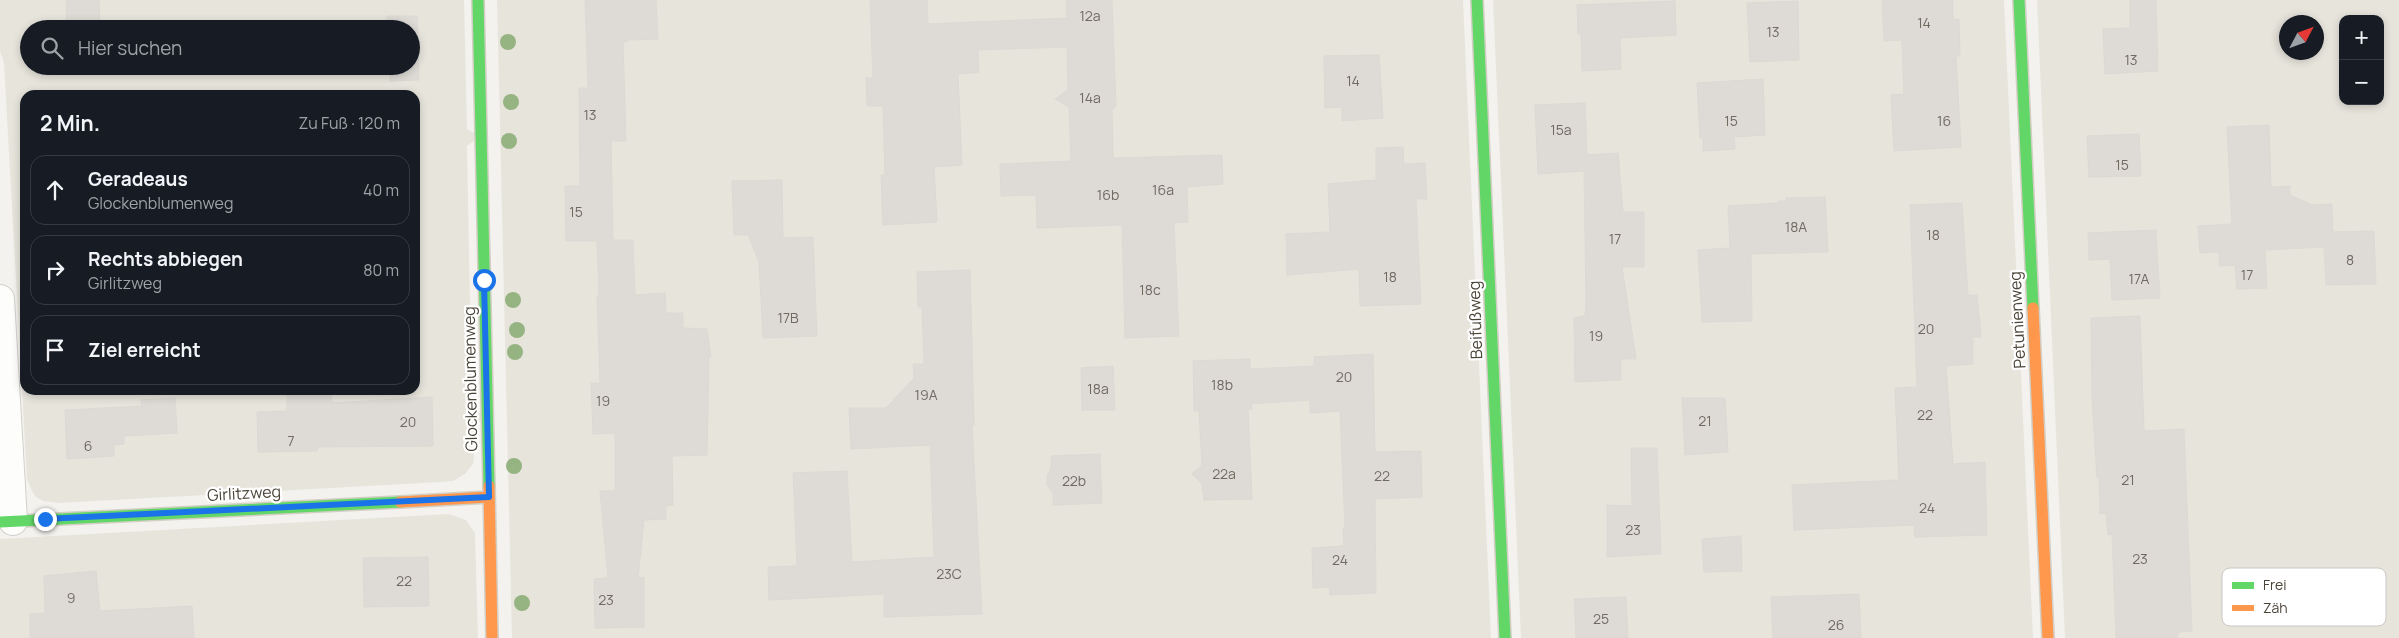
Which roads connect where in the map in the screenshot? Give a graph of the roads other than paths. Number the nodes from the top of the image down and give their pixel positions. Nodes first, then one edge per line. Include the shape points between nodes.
1 (478, 0) edge
2 (1477, 0) edge
3 (2019, 0) edge
4 (0, 300) edge
5 (489, 497) junction
6 (6, 521) edge
7 (492, 638) edge
8 (1505, 638) edge
9 (2048, 638) edge

1 - 5 street, Glockenblumenweg
2 - 8 street, Beifußweg
3 - 9 street, Petunienweg
4 - 6 street
5 - 6 street, Girlitzweg
5 - 7 street, Glockenblumenweg

